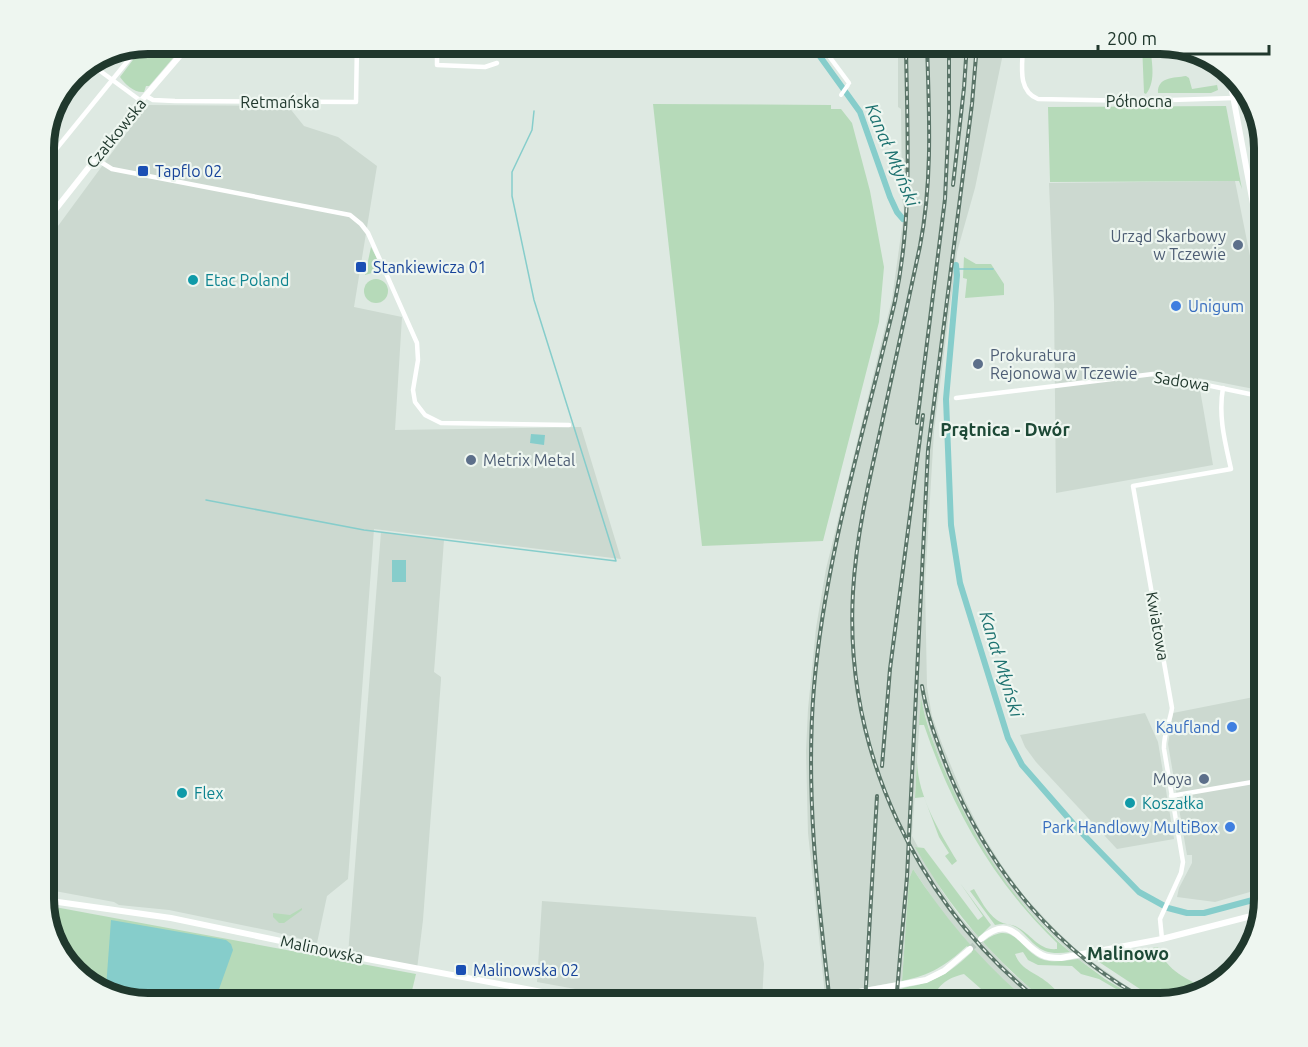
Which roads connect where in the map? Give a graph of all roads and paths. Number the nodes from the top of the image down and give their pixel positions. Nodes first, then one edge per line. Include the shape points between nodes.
1 (182, 54) edge
2 (357, 54) edge
3 (437, 54) edge
4 (827, 54) edge
5 (1023, 54) edge
6 (132, 56) edge
7 (496, 63) dead end
8 (98, 69) edge
9 (112, 80) junction
10 (848, 84) joint
11 (1232, 88) edge
12 (841, 95) dead end
13 (1234, 98) junction
14 (144, 99) junction
15 (54, 152) edge
16 (96, 159) junction
17 (1254, 208) edge
18 (54, 212) edge
19 (1223, 388) junction
20 (1254, 395) edge
21 (956, 398) dead end
22 (569, 425) dead end
23 (1254, 782) edge
24 (1171, 796) junction
25 (54, 901) edge
26 (1252, 916) edge
27 (981, 939) tunnel mouth
28 (1162, 939) junction
29 (970, 949) tunnel mouth
30 (543, 993) edge
31 (857, 993) edge

1 - 14 street, Czatkowska
2 - 14 street, Retmańska via 356,102
3 - 7 street via 437,65 485,67
4 - 10 street
5 - 13 street, Północna via 1024,86 1033,97 1043,100
6 - 9 street
8 - 9 street
9 - 14 street
9 - 15 street
10 - 12 street
11 - 13 street
13 - 17 street
14 - 16 street, Czatkowska
16 - 18 street, Czatkowska
16 - 22 street via 112,169 350,215 368,233 415,336 418,360 413,390 422,413 441,423
19 - 20 street, Sadowa
19 - 21 street, Sadowa via 1153,374
19 - 24 street, Kwiatowa via 1221,416 1231,469 1133,486 1172,708 1164,742
23 - 24 street
24 - 28 street, Kwiatowa via 1183,865 1159,923
25 - 30 street, Malinowska via 171,918
26 - 28 street
27 - 28 street via 994,931 1009,930 1038,953 1056,958
29 - 31 street via 944,971 926,980

